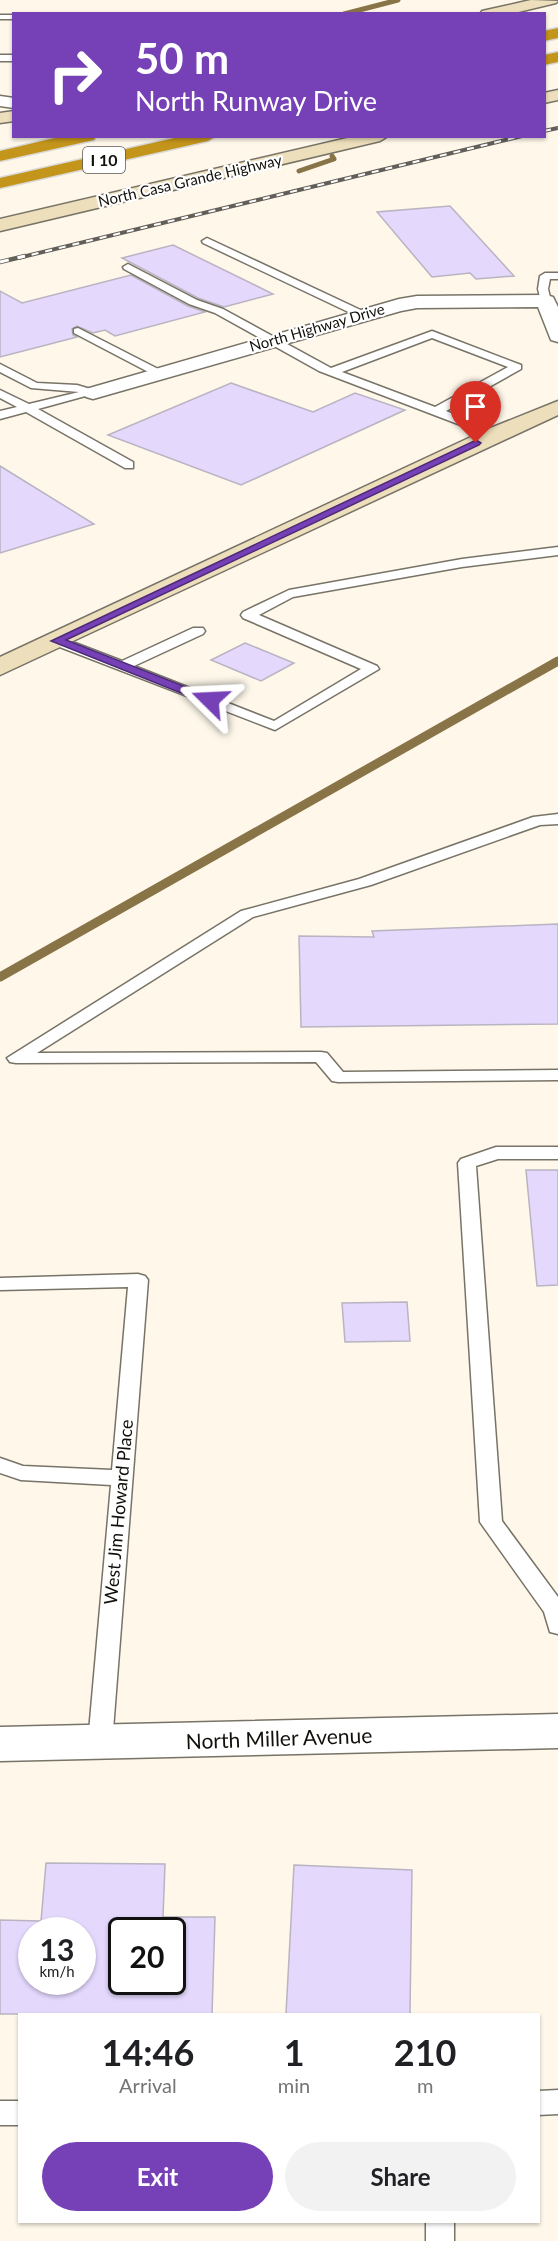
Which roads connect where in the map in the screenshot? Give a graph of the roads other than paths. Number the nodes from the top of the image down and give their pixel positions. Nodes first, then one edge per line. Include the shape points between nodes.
1 (551, 0) edge
2 (496, 12) edge
3 (79, 138) edge
4 (199, 138) edge
5 (371, 138) edge
6 (0, 156) edge
7 (0, 183) edge
8 (0, 225) edge
9 (207, 241) dead end
10 (128, 267) dead end
11 (558, 276) edge
12 (546, 301) junction
13 (363, 315) junction
14 (78, 331) dead end
15 (558, 336) edge
16 (275, 340) junction
17 (0, 367) edge
18 (334, 371) junction
19 (160, 374) junction
20 (0, 393) edge
21 (93, 393) junction
22 (558, 407) edge
23 (27, 408) junction
24 (443, 414) junction
25 (0, 415) edge
26 (496, 434) junction
27 (129, 465) dead end
28 (558, 551) edge
29 (198, 631) dead end
30 (57, 641) junction
31 (123, 666) junction
32 (0, 667) edge
33 (558, 819) edge
34 (558, 1075) edge
35 (558, 1153) edge
36 (0, 1284) edge
37 (0, 1465) edge
38 (122, 1478) junction
39 (558, 1626) edge
40 (558, 1731) edge
41 (100, 1743) junction
42 (0, 1744) edge
43 (540, 2103) edge
44 (558, 2103) edge
45 (0, 2113) edge
46 (18, 2113) edge
47 (440, 2223) edge
48 (441, 2241) edge

1 - 2 street
3 - 6 highway, I 10
4 - 7 highway, I 10
5 - 8 street, North Casa Grande Highway
9 - 13 lane
10 - 16 lane
11 - 12 lane via 545,276
12 - 13 street, North Highway Drive via 417,302
12 - 15 street
13 - 16 street, North Highway Drive
14 - 19 lane
16 - 18 lane via 323,369
16 - 19 street, North Highway Drive
17 - 21 lane via 35,386 77,388
18 - 24 lane
18 - 24 lane via 432,334 517,368
19 - 21 street, North Highway Drive
20 - 23 lane
21 - 23 lane
22 - 26 street
23 - 25 lane
23 - 27 lane
24 - 26 lane
26 - 30 street
28 - 31 lane via 462,563 289,594 248,615 372,669 275,726
29 - 31 lane
30 - 31 lane
30 - 32 street
33 - 34 lane via 538,820 365,882 247,914 16,1058 321,1057 338,1077
35 - 39 lane via 496,1153 467,1163 490,1522 555,1611
36 - 38 lane, West Jim Howard Place via 138,1280
37 - 38 lane via 21,1473
38 - 41 lane, West Jim Howard Place
40 - 41 street, North Miller Avenue
41 - 42 street, North Miller Avenue
43 - 44 lane
45 - 46 lane
47 - 48 lane

